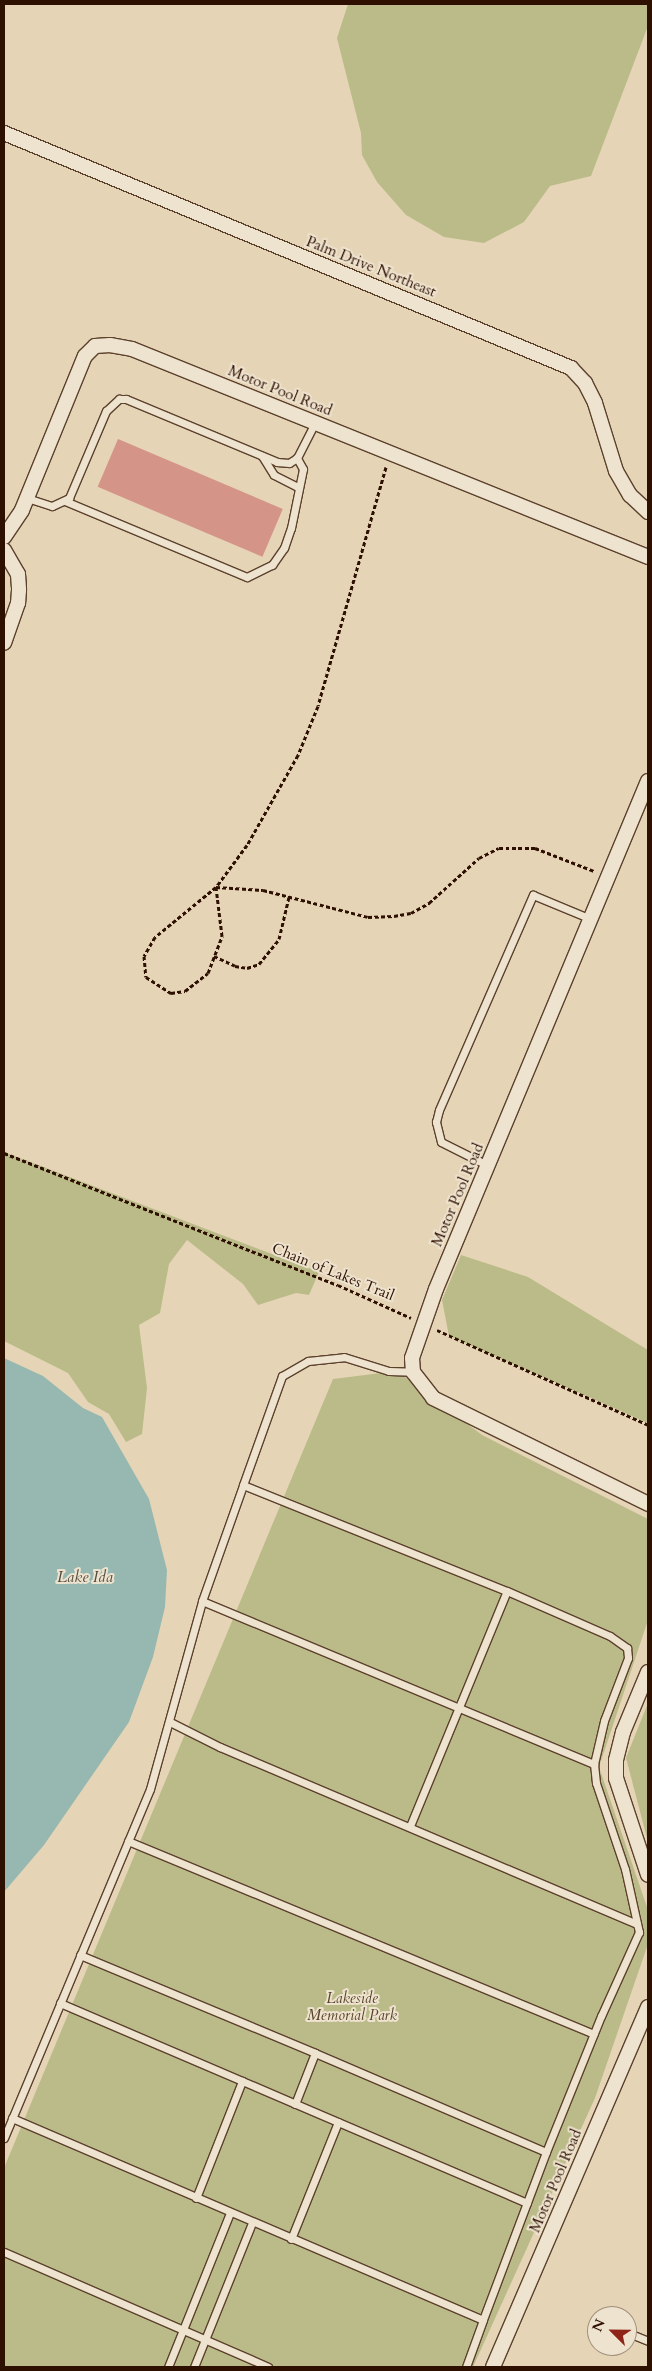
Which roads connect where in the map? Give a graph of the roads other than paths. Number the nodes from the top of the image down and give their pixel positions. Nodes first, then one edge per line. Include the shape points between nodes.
1 (4, 133) edge
2 (315, 423) junction
3 (262, 456) junction
4 (297, 458) junction
5 (299, 488) junction
6 (27, 498) junction
7 (65, 501) junction
8 (648, 512) edge
9 (4, 537) edge
10 (4, 550) edge
11 (648, 557) edge
12 (4, 643) edge
13 (648, 781) edge
14 (591, 919) junction
15 (488, 1166) junction
16 (413, 1372) junction
17 (243, 1485) junction
18 (648, 1504) edge
19 (507, 1591) junction
20 (202, 1601) junction
21 (648, 1672) edge
22 (460, 1709) junction
23 (170, 1722) junction
24 (594, 1764) junction
25 (410, 1826) junction
26 (128, 1841) junction
27 (648, 1875) edge
28 (638, 1924) junction
29 (80, 1955) junction
30 (60, 2003) junction
31 (648, 2007) edge
32 (594, 2034) junction
33 (315, 2053) junction
34 (242, 2081) junction
35 (295, 2104) junction
36 (12, 2118) junction
37 (338, 2122) junction
38 (4, 2138) edge
39 (546, 2152) junction
40 (196, 2198) junction
41 (527, 2203) junction
42 (230, 2213) junction
43 (252, 2222) junction
44 (291, 2239) junction
45 (4, 2252) edge
46 (483, 2320) junction
47 (183, 2330) junction
48 (205, 2340) junction
49 (168, 2367) edge
50 (194, 2367) edge
51 (268, 2367) edge
52 (466, 2367) edge
53 (493, 2367) edge

1 - 8 street, Palm Drive Northeast via 571,368 596,403 616,471 630,495
2 - 4 lane
2 - 6 street, Motor Pool Road via 132,349 110,344 95,346 85,356
2 - 11 street, Motor Pool Road
3 - 4 lane via 289,463
3 - 5 lane via 274,475
3 - 7 lane via 126,399 119,399 106,411 76,484
4 - 5 lane via 303,468
5 - 7 lane via 284,548 272,565 247,578
6 - 7 lane via 52,506
6 - 9 street, Motor Pool Road
10 - 12 street via 18,574 19,590 18,603
13 - 14 street, Motor Pool Road
14 - 15 street, Motor Pool Road
14 - 15 lane via 533,895 439,1110 436,1122 441,1142
15 - 16 street, Motor Pool Road via 422,1324 412,1358
16 - 17 lane via 389,1371 344,1357 308,1361 282,1376
16 - 18 street via 433,1398
17 - 19 lane
17 - 20 lane
19 - 22 lane
19 - 24 lane via 610,1636 627,1648 628,1658 604,1721
20 - 22 lane
20 - 23 lane
21 - 27 street via 623,1732 616,1760 616,1778
22 - 24 lane
22 - 25 lane
23 - 25 lane via 220,1747
23 - 26 lane via 150,1789
24 - 28 lane via 596,1783 625,1869
25 - 28 lane
26 - 29 lane
26 - 32 lane
28 - 32 lane via 639,1932
29 - 30 lane
29 - 33 lane
30 - 34 lane
30 - 36 lane
31 - 53 street, Motor Pool Road
32 - 39 lane
33 - 35 lane
33 - 39 lane
34 - 35 lane
34 - 40 lane
35 - 37 lane
36 - 38 lane
36 - 40 lane
37 - 41 lane
37 - 44 lane
39 - 41 lane
40 - 42 lane
41 - 46 lane
42 - 43 lane
42 - 47 lane
43 - 44 lane
43 - 48 lane
44 - 46 lane
45 - 47 lane
46 - 52 lane
47 - 48 lane
47 - 49 lane
48 - 50 lane
48 - 51 lane

